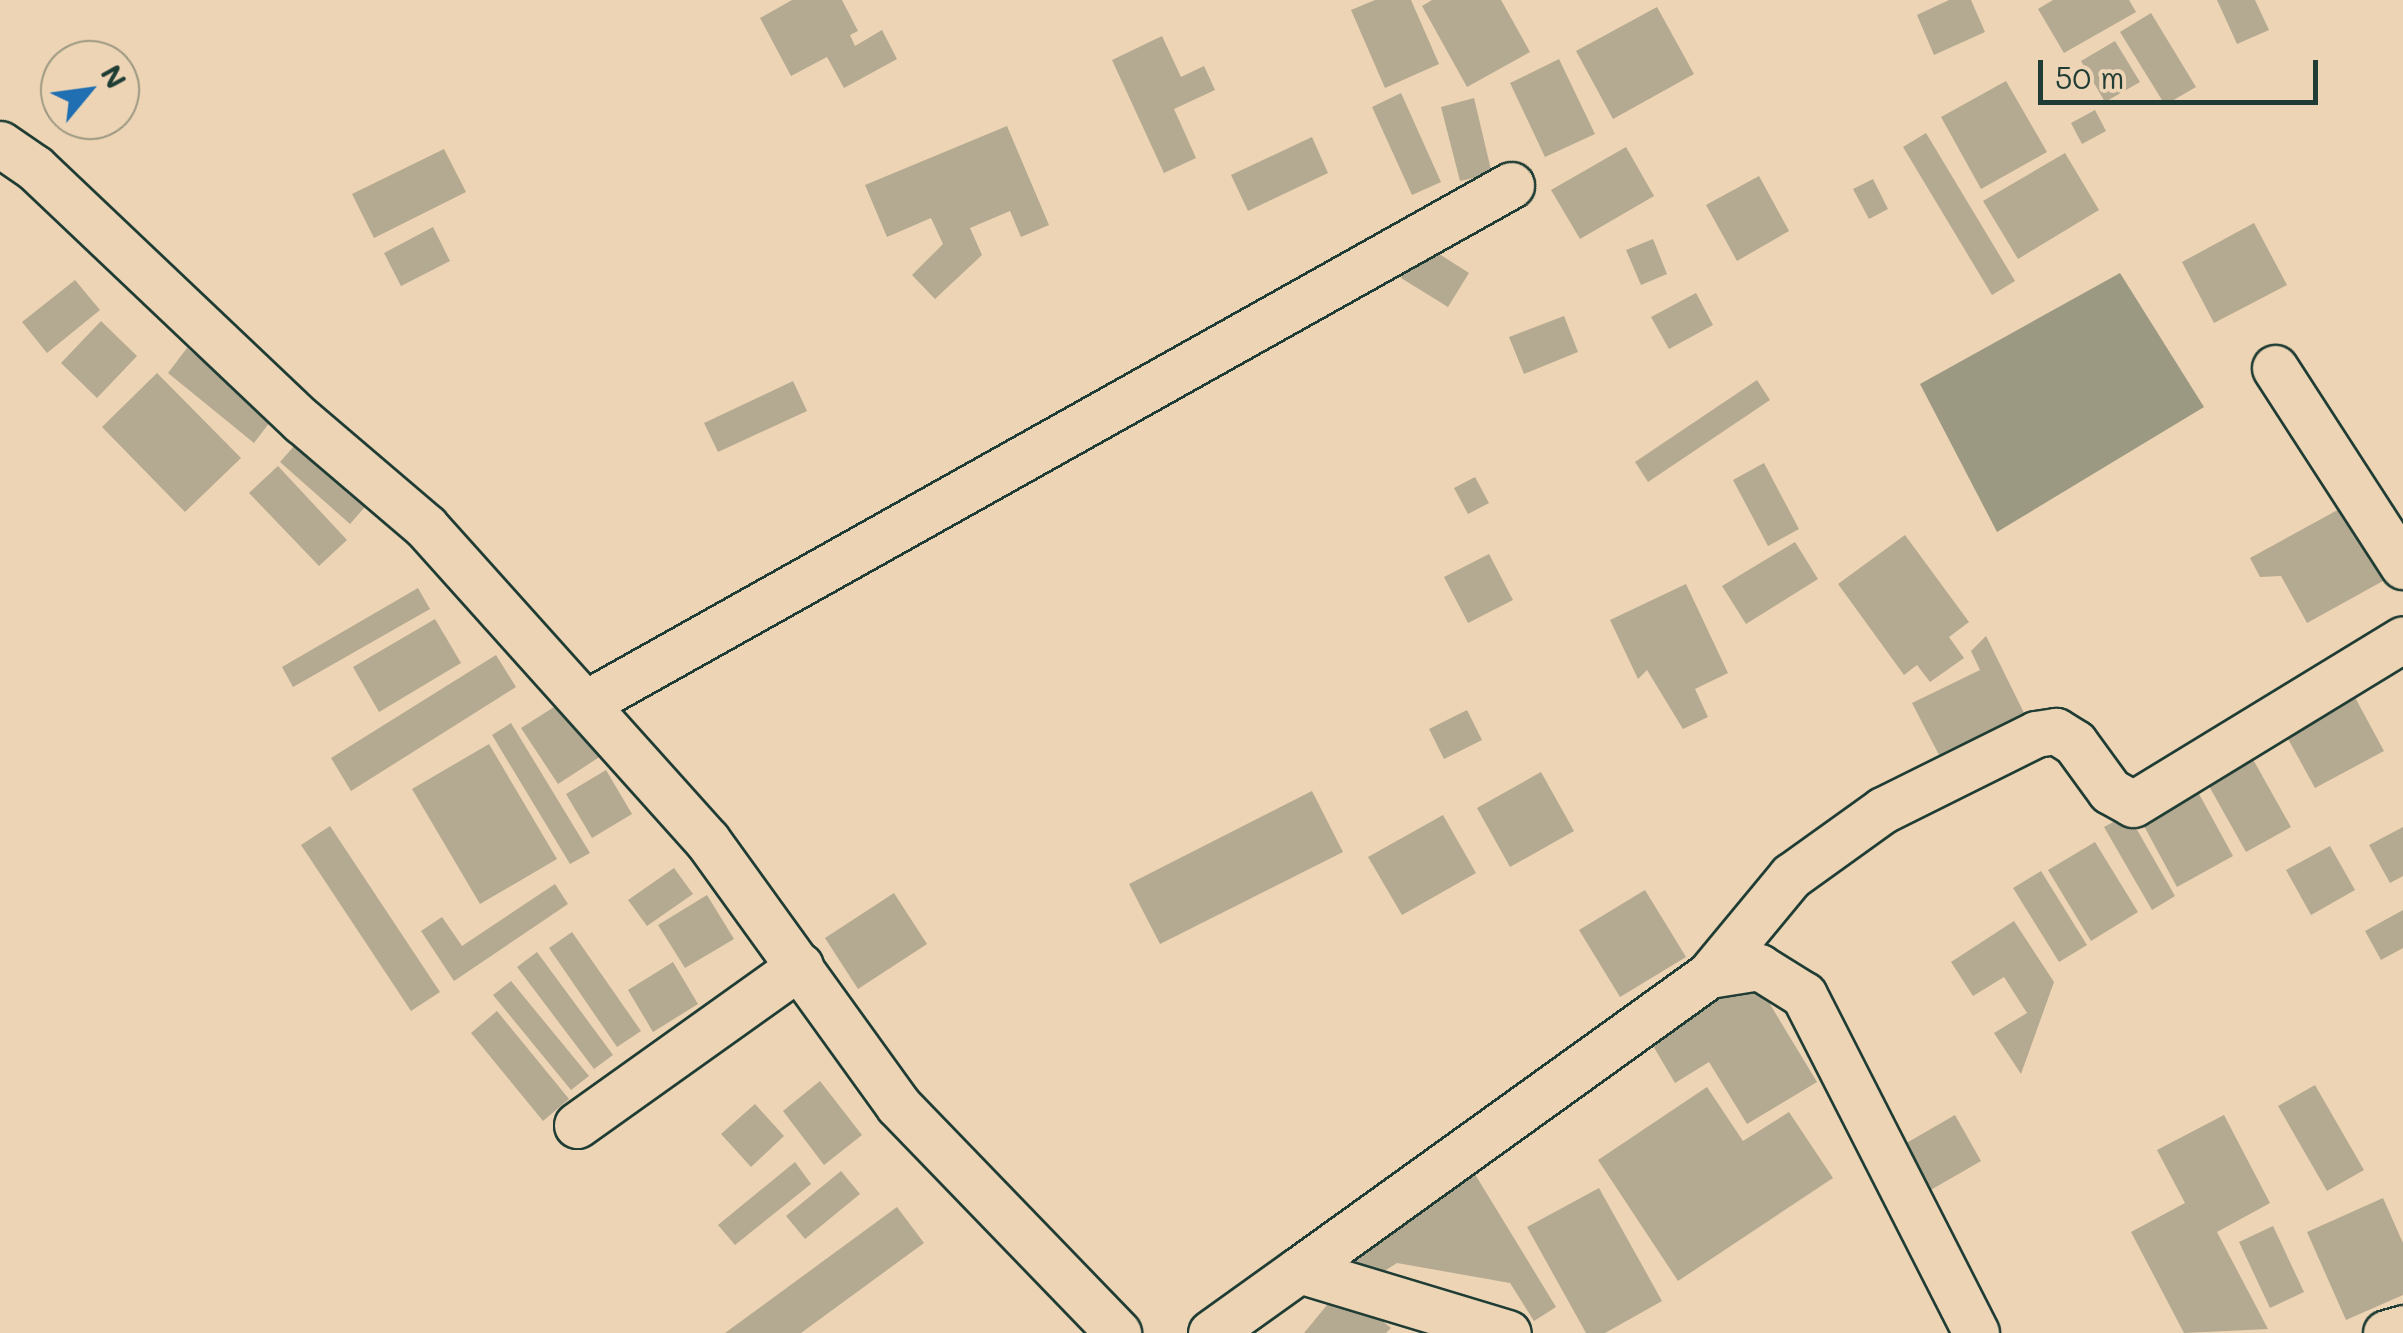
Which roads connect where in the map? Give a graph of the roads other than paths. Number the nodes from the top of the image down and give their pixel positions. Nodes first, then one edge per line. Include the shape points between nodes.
1 (0, 144) edge
2 (1511, 185) dead end
3 (2275, 368) dead end
4 (2403, 566) edge
5 (2403, 639) edge
6 (588, 702) junction
7 (800, 966) junction
8 (1709, 975) junction
9 (576, 1125) dead end
10 (1299, 1270) junction
11 (2403, 1328) edge
12 (1118, 1333) edge
13 (1212, 1333) edge
14 (1508, 1333) edge
15 (1976, 1333) edge
16 (2386, 1333) edge

1 - 6 street via 36,168 302,420 426,527
2 - 6 street
3 - 4 street
5 - 8 street via 2134,804 2110,791 2075,743 2056,731 2036,734 1883,810 1791,876
6 - 7 street via 707,840
7 - 9 street
7 - 12 street via 898,1105
8 - 10 street
8 - 15 street via 1759,967 1804,995
10 - 13 street
10 - 14 street
11 - 16 street

